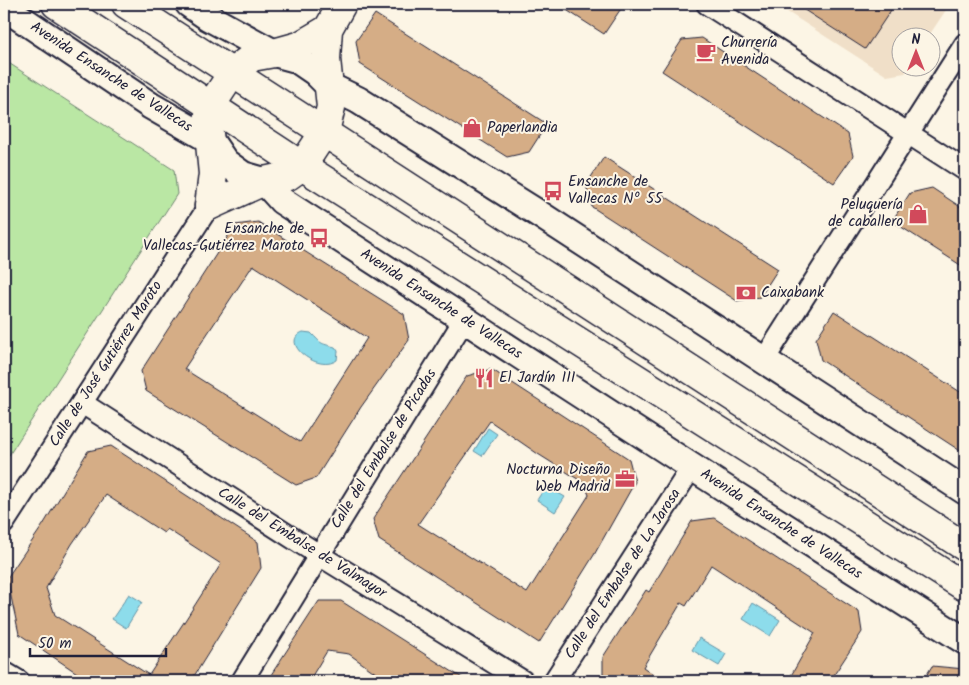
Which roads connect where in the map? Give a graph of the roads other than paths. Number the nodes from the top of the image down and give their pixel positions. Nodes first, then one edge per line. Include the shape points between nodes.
1 (56, 4) edge
2 (126, 4) edge
3 (189, 4) edge
4 (342, 4) edge
5 (707, 4) edge
6 (4, 8) edge
7 (328, 29) junction
8 (965, 44) edge
9 (274, 53) junction
10 (233, 72) junction
11 (329, 86) junction
12 (210, 107) junction
13 (325, 131) junction
14 (908, 133) junction
15 (210, 140) junction
16 (302, 166) junction
17 (965, 170) edge
18 (264, 181) junction
19 (209, 206) junction
20 (464, 320) junction
21 (764, 360) junction
22 (82, 403) junction
23 (692, 467) junction
24 (965, 491) edge
25 (4, 523) edge
26 (965, 547) edge
27 (319, 554) junction
28 (965, 587) edge
29 (965, 641) edge
30 (4, 672) edge
31 (19, 681) edge
32 (242, 681) edge
33 (524, 681) edge
34 (554, 681) edge

1 - 12 main road, Avenida Ensanche de Vallecas
2 - 10 main road
3 - 9 street
4 - 7 main road
5 - 14 street
6 - 15 street, Avenida Ensanche de Vallecas via 151,106
7 - 9 main road via 299,46
7 - 11 main road via 326,59
8 - 14 street
9 - 10 main road via 252,57
9 - 11 street via 296,59 316,72
10 - 12 main road
10 - 13 main road
11 - 13 main road via 331,107
11 - 21 street via 408,131
12 - 15 main road, Calle de José Gutiérrez Maroto
12 - 16 main road, Avenida Ensanche de Vallecas
13 - 16 main road
13 - 26 main road
14 - 17 street
14 - 21 street
15 - 18 street, Avenida Ensanche de Vallecas via 225,162 243,175
15 - 19 main road, Calle de José Gutiérrez Maroto via 212,174
16 - 18 main road via 288,176
16 - 28 main road, Avenida Ensanche de Vallecas
18 - 19 main road
18 - 20 street, Avenida Ensanche de Vallecas via 282,201
19 - 22 street, Calle de José Gutiérrez Maroto
20 - 23 street, Avenida Ensanche de Vallecas
20 - 27 street, Calle del Embalse de Picadas
21 - 24 street
22 - 25 street, Calle de José Gutiérrez Maroto
22 - 27 street, Calle del Embalse de Valmayor
23 - 29 street, Avenida Ensanche de Vallecas
23 - 34 street, Calle del Embalse de La Jarosa
27 - 32 street, Calle del Embalse de Picadas
27 - 33 street, Calle del Embalse de Valmayor
30 - 31 street

